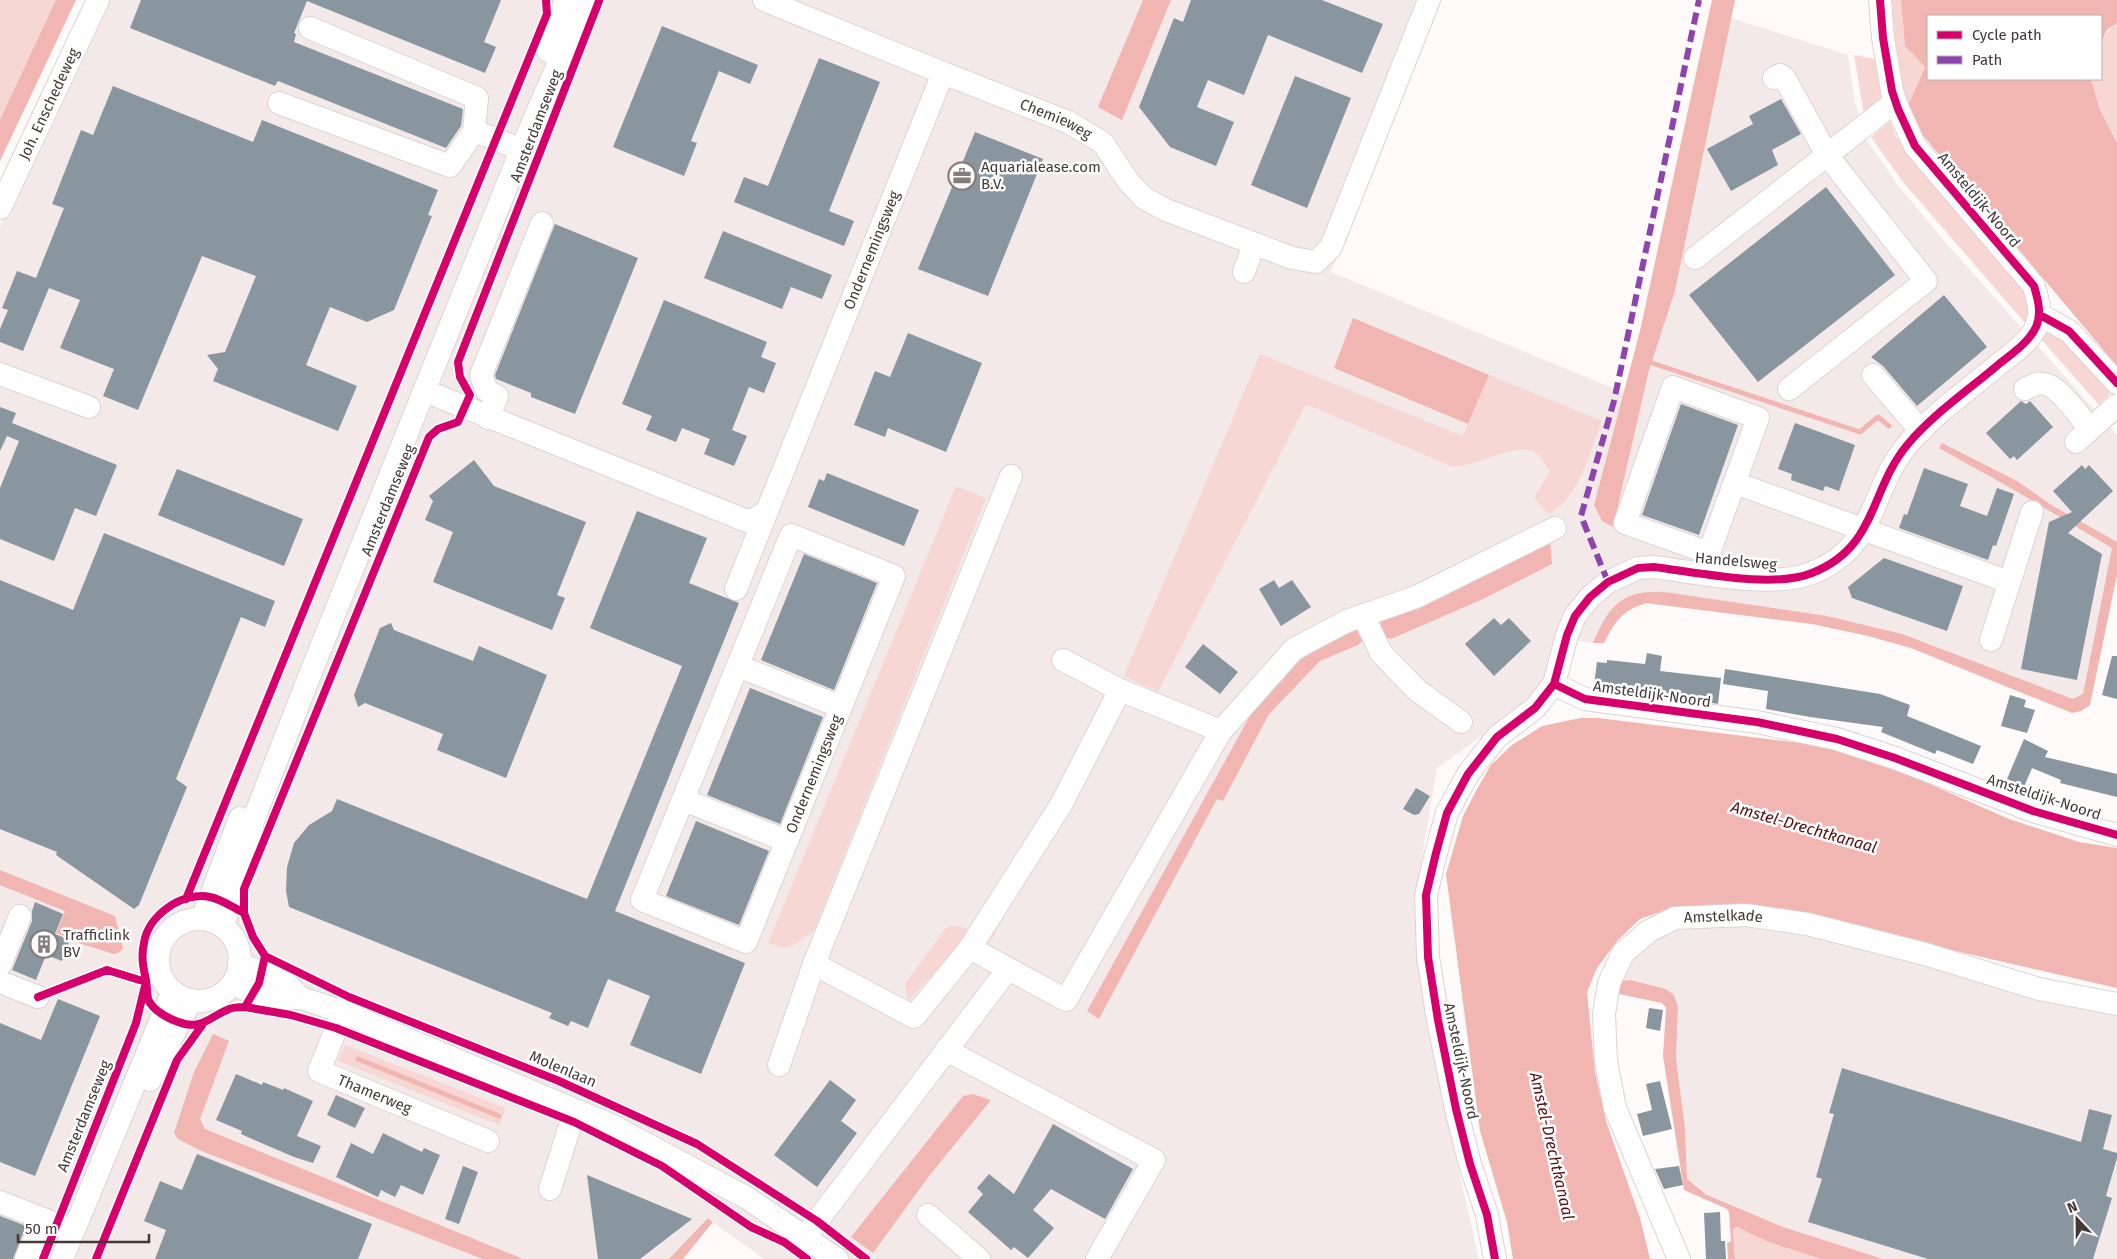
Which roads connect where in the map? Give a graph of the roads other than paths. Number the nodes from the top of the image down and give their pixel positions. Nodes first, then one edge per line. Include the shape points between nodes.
1 (98, 0) edge
2 (566, 0) edge
3 (586, 0) edge
4 (764, 0) edge
5 (1429, 0) edge
6 (1880, 0) edge
7 (792, 5) edge
8 (310, 28) dead end
9 (943, 73) junction
10 (1774, 78) dead end
11 (279, 102) dead end
12 (1895, 102) junction
13 (474, 131) junction
14 (510, 145) junction
15 (1827, 155) junction
16 (0, 208) edge
17 (542, 224) dead end
18 (1254, 244) junction
19 (1696, 258) dead end
20 (1244, 272) dead end
21 (2040, 316) junction
22 (0, 374) edge
23 (1873, 375) dead end
24 (2117, 383) edge
25 (1789, 389) dead end
26 (2025, 390) dead end
27 (425, 391) junction
28 (2117, 405) edge
29 (89, 408) dead end
30 (488, 418) junction
31 (1921, 431) junction
32 (1011, 476) dead end
33 (1735, 483) junction
34 (767, 511) junction
35 (2032, 512) dead end
36 (1555, 528) dead end
37 (1864, 529) junction
38 (754, 543) junction
39 (784, 554) junction
40 (2010, 582) junction
41 (736, 589) dead end
42 (1364, 615) junction
43 (1991, 640) dead end
44 (1063, 660) dead end
45 (738, 666) junction
46 (1554, 684) junction
47 (1120, 690) junction
48 (841, 707) junction
49 (1461, 722) dead end
50 (1221, 731) junction
51 (684, 800) junction
52 (2117, 835) edge
53 (787, 841) junction
54 (20, 916) dead end
55 (202, 919) junction
56 (223, 927) junction
57 (970, 948) junction
58 (814, 964) junction
59 (0, 965) edge
60 (1008, 969) junction
61 (236, 974) junction
62 (0, 982) edge
63 (182, 995) junction
64 (38, 997) dead end
65 (2117, 1004) edge
66 (343, 1012) junction
67 (946, 1050) junction
68 (779, 1065) dead end
69 (575, 1110) junction
70 (488, 1141) dead end
71 (550, 1189) dead end
72 (0, 1202) edge
73 (928, 1215) dead end
74 (43, 1219) junction
75 (73, 1230) junction
76 (805, 1237) junction
77 (826, 1256) edge
78 (26, 1259) edge
79 (62, 1259) edge
80 (76, 1259) edge
81 (979, 1259) edge
82 (1097, 1259) edge
83 (1495, 1259) edge
84 (1679, 1259) edge

1 - 16 street, Joh. Enschedeweg
2 - 14 street, Amsterdamseweg
3 - 27 street, Amsterdamseweg via 524,143
4 - 7 street
5 - 18 street, Chemieweg via 1332,247 1316,262 1292,258
6 - 12 street, Amsteldijk-Noord via 1883,38
7 - 9 street via 863,32
8 - 13 street via 476,98
9 - 18 street, Chemieweg via 1053,107 1103,142 1128,181 1144,198 1166,210
9 - 34 street, Ondernemingsweg
10 - 15 street via 1784,77
11 - 13 street via 450,166
12 - 15 street
12 - 21 street, Amsteldijk-Noord via 1915,146 2034,286
13 - 14 street
14 - 55 street, Amsterdamseweg via 368,495
15 - 19 street
15 - 25 street via 1926,281
17 - 30 street via 481,375 487,391 497,396
18 - 20 street
21 - 24 street via 2069,331
21 - 31 street, Handelsweg via 2036,328 2020,347
22 - 29 street
23 - 31 street
26 - 28 street via 2035,384 2046,384 2056,389 2083,435
27 - 30 street
27 - 56 street, Amsterdamseweg via 253,821
30 - 34 street via 747,521
31 - 37 street, Handelsweg via 1908,444 1891,471
32 - 58 street
33 - 33 street, Handelsweg via 1709,553 1625,523 1673,388 1758,418
33 - 37 street
34 - 38 street, Ondernemingsweg
35 - 40 street
36 - 42 street via 1416,596
37 - 40 street
37 - 46 street, Handelsweg via 1853,546 1834,563 1810,574 1775,581 1654,567 1638,568 1621,575 1590,597 1575,616
38 - 39 street
38 - 41 street, Ondernemingsweg
39 - 45 street, Ondernemingsweg
39 - 48 street, Ondernemingsweg via 792,535 894,576
40 - 43 street
42 - 49 street via 1381,653 1418,691
42 - 50 street via 1294,649
44 - 47 street
45 - 48 street, Ondernemingsweg
45 - 51 street, Ondernemingsweg
46 - 52 street, Amsteldijk-Noord via 1585,699 1757,722 1837,739 2033,811
46 - 83 street, Amsteldijk-Noord via 1535,708 1497,737 1468,774 1447,814 1426,895 1428,958 1438,1020 1470,1164 1476,1207
47 - 50 street
47 - 57 street via 1062,803
48 - 53 street, Ondernemingsweg
50 - 60 street via 1066,1000
51 - 53 street, Ondernemingsweg
51 - 53 street, Ondernemingsweg via 642,900 746,942
54 - 59 street
55 - 56 street
55 - 63 street via 177,925 161,944 159,970 164,981
56 - 61 street via 236,943
57 - 58 street via 914,1017
57 - 60 street
58 - 68 street
60 - 67 street
61 - 63 street via 224,992 214,998 203,1000
61 - 66 street via 282,980 301,998
62 - 64 street
63 - 75 street
63 - 80 street
65 - 84 street, Amstelkade via 2039,989 1925,954 1806,924 1746,915 1675,918 1649,931 1622,953 1609,983 1604,1014 1606,1061 1615,1108
66 - 69 street
66 - 70 street, Thamerweg via 319,1071
67 - 76 street
67 - 82 street via 1154,1160
69 - 71 street
69 - 76 street via 683,1162 747,1198
72 - 74 street
73 - 81 street
74 - 75 street
74 - 78 street
75 - 79 street
76 - 77 street

